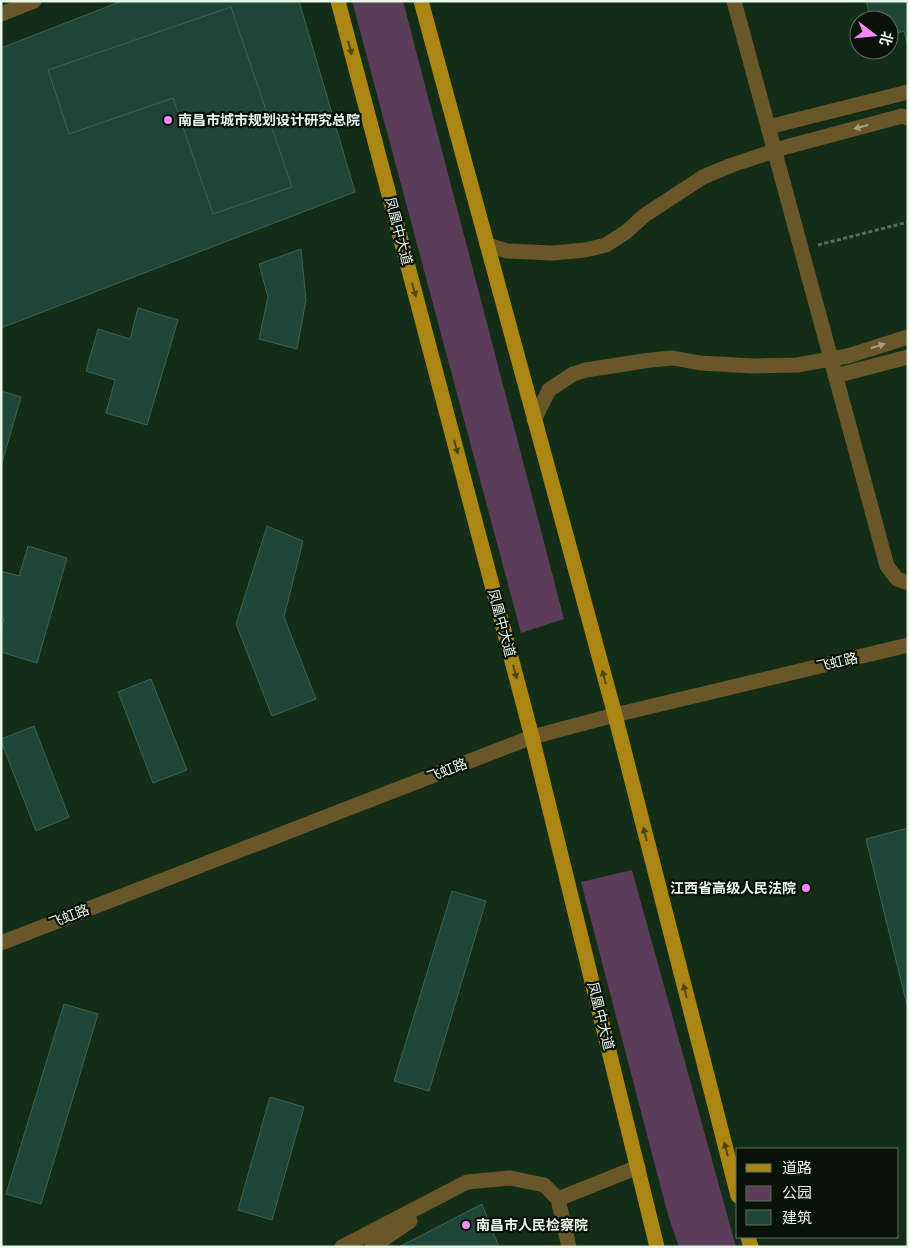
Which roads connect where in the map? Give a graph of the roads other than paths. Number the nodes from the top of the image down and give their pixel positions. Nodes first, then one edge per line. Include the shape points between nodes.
1 (34, 1) edge
2 (338, 1) edge
3 (421, 1) edge
4 (734, 1) edge
5 (1, 14) edge
6 (908, 92) edge
7 (908, 118) edge
8 (768, 127) junction
9 (780, 149) junction
10 (487, 244) junction
11 (908, 337) edge
12 (908, 357) edge
13 (831, 359) junction
14 (836, 376) junction
15 (534, 420) junction
16 (908, 583) edge
17 (908, 645) edge
18 (615, 715) junction
19 (532, 737) junction
20 (1, 943) edge
21 (638, 1167) junction
22 (468, 1182) junction
23 (736, 1188) edge
24 (558, 1199) junction
25 (342, 1247) edge
26 (372, 1247) edge
27 (569, 1247) edge
28 (658, 1247) edge

1 - 5 street
2 -> 19 main road, 凤凰中大道
3 - 10 main road
4 - 8 street
6 - 8 street
7 -> 9 street via 902,116
8 - 9 street
9 - 10 street via 703,177 606,245 553,253 508,251
9 - 13 street via 801,249
10 - 15 main road
13 -> 11 street
12 - 14 street
13 - 14 street
13 - 15 street via 797,365 754,366 673,358 586,370 573,374 549,390
14 - 16 street via 887,566 897,579
18 -> 15 main road
17 - 18 street, 飞虹路
18 - 19 street, 飞虹路
23 -> 18 main road
19 - 20 street, 飞虹路
19 - 21 main road, 凤凰中大道
21 - 24 street
21 - 28 main road, 凤凰中大道
22 - 24 street via 510,1178 544,1186
22 - 25 street
22 - 26 street
24 - 27 street

